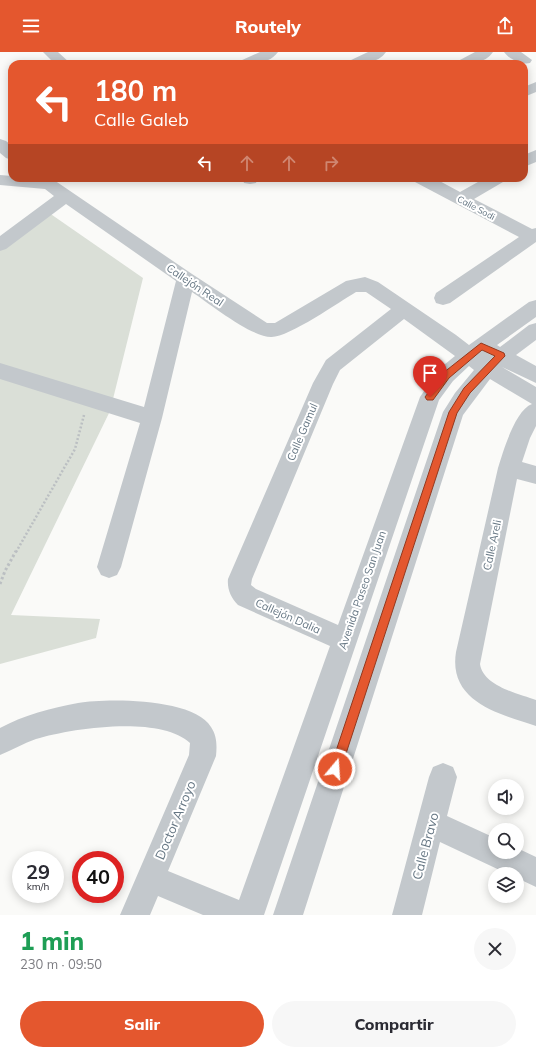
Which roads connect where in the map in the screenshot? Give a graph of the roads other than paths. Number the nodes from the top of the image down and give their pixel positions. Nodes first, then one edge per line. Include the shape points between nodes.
1 (50, 52) edge
2 (271, 52) edge
3 (379, 52) edge
4 (486, 52) edge
5 (511, 52) edge
6 (59, 60) edge
7 (254, 60) edge
8 (362, 60) edge
9 (471, 60) edge
10 (525, 60) dead end
11 (0, 144) edge
12 (8, 151) edge
13 (45, 182) edge
14 (428, 182) edge
15 (490, 182) edge
16 (66, 196) junction
17 (460, 199) junction
18 (534, 235) edge
19 (0, 245) edge
20 (186, 279) junction
21 (443, 298) dead end
22 (536, 307) edge
23 (404, 309) junction
24 (536, 330) edge
25 (484, 357) junction
26 (0, 371) edge
27 (536, 375) edge
28 (536, 397) edge
29 (536, 411) edge
30 (152, 418) junction
31 (509, 468) junction
32 (536, 475) edge
33 (109, 567) dead end
34 (238, 584) joint
35 (345, 640) junction
36 (323, 701) junction
37 (354, 710) junction
38 (536, 713) edge
39 (0, 742) edge
40 (443, 777) dead end
41 (431, 823) junction
42 (536, 872) edge
43 (150, 878) junction
44 (135, 915) edge
45 (238, 915) edge
46 (249, 915) edge
47 (288, 915) edge
48 (407, 915) edge

1 - 6 street
2 - 7 street
3 - 8 street
4 - 9 street
5 - 10 street
11 - 12 street
13 - 16 street, Callejón Real
14 - 17 street, Calle Sodi
15 - 17 street
16 - 19 street
16 - 20 street, Callejón Real
17 - 18 street, Calle Sodi
18 - 21 street
20 - 23 street, Callejón Real via 267,330 282,328 358,284 372,287
20 - 30 street
22 - 25 street, Avenida Paseo San Juan
23 - 25 street via 449,340
23 - 34 street, Calle Gamul via 333,365 323,383
24 - 25 street, Avenida Paseo San Juan
25 - 27 street
25 - 28 street
25 - 35 street, Avenida Paseo San Juan via 446,376 430,397
25 - 37 street, Avenida Paseo San Juan via 453,412
26 - 30 street
29 - 31 street, Calle Areli via 528,419 517,441
30 - 33 street
31 - 32 street
31 - 38 street, Calle Areli via 469,652 468,669 474,684 487,695
34 - 35 street, Callejón Dalia via 247,597
35 - 36 street, Avenida Paseo San Juan
36 - 37 street
36 - 46 street, Avenida Paseo San Juan
37 - 47 street, Avenida Paseo San Juan
39 - 43 street, Doctor Arroyo via 25,730 80,716 129,713 166,717 193,727 201,735 204,743 202,756
40 - 41 street, Calle Bravo
41 - 42 street
41 - 48 street, Calle Bravo
43 - 44 street, Doctor Arroyo
43 - 45 street

